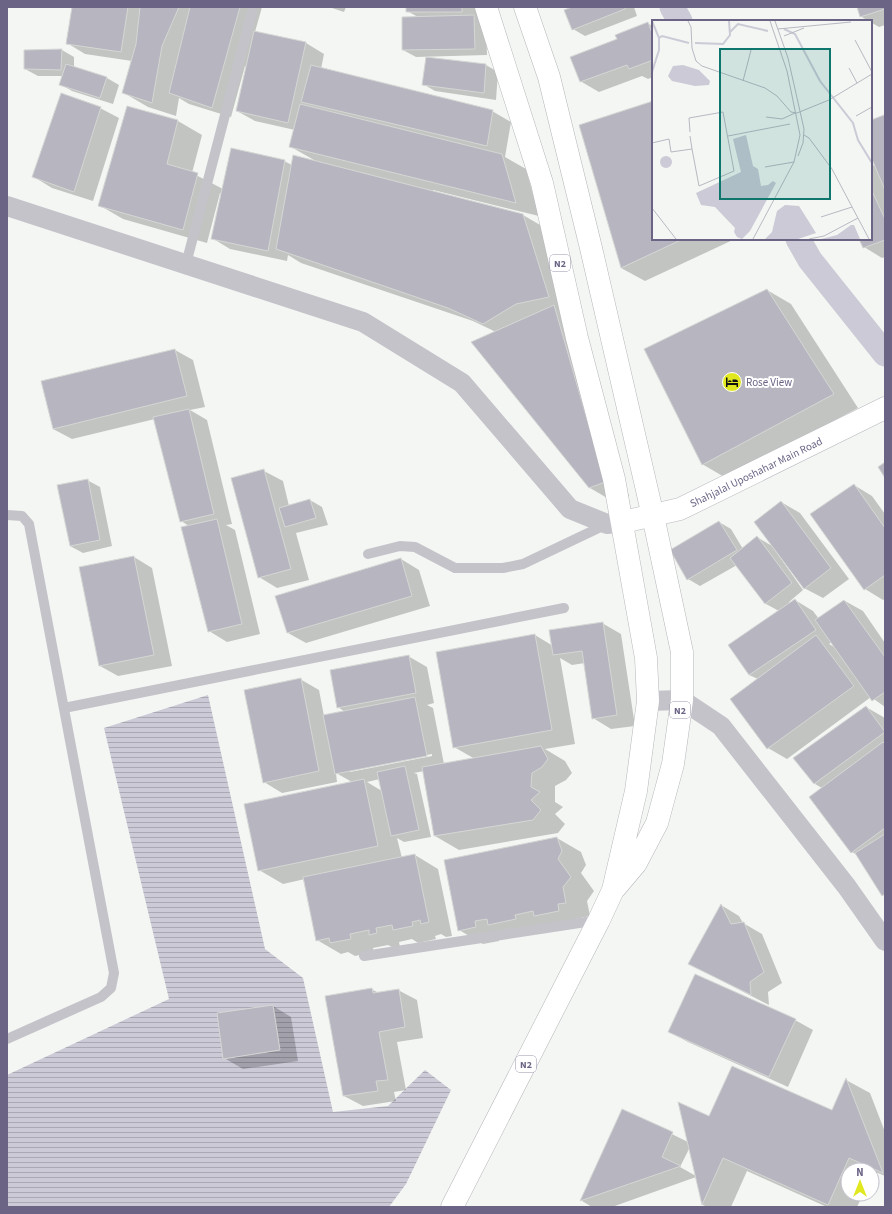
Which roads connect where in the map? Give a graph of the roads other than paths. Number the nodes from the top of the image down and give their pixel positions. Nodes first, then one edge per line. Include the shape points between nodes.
1 (486, 7) edge
2 (525, 7) edge
3 (252, 12) dead end
4 (7, 206) edge
5 (186, 264) junction
6 (881, 410) edge
7 (7, 515) edge
8 (653, 516) junction
9 (615, 523) junction
10 (368, 554) dead end
11 (564, 608) dead end
12 (682, 700) junction
13 (648, 701) junction
14 (64, 708) junction
15 (613, 890) junction
16 (599, 920) junction
17 (885, 941) edge
18 (364, 956) dead end
19 (7, 1039) edge
20 (452, 1207) edge

1 - 9 main road, N2 via 542,183 577,338 614,479
2 - 8 main road, N2 via 550,85 591,248
3 - 5 lane
4 - 5 street
5 - 9 street via 363,322 462,383 570,509
6 - 8 main road, Shahjalal Uposhahar Main Road via 680,509
7 - 14 lane via 22,516 29,524
8 - 9 main road, Shahjalal Uposhahar Main Road
8 - 12 main road, N2 via 682,652
9 - 10 lane via 523,564 503,568 455,568 415,547 400,546
9 - 13 main road, N2 via 646,658
11 - 14 lane
12 - 13 street
12 - 15 main road, N2 via 673,764 657,823 636,863
12 - 17 street via 721,726 847,887
13 - 15 main road, N2 via 636,791
14 - 19 lane via 114,973 111,988 101,997
15 - 16 main road, N2
16 - 18 lane
16 - 20 main road, N2

